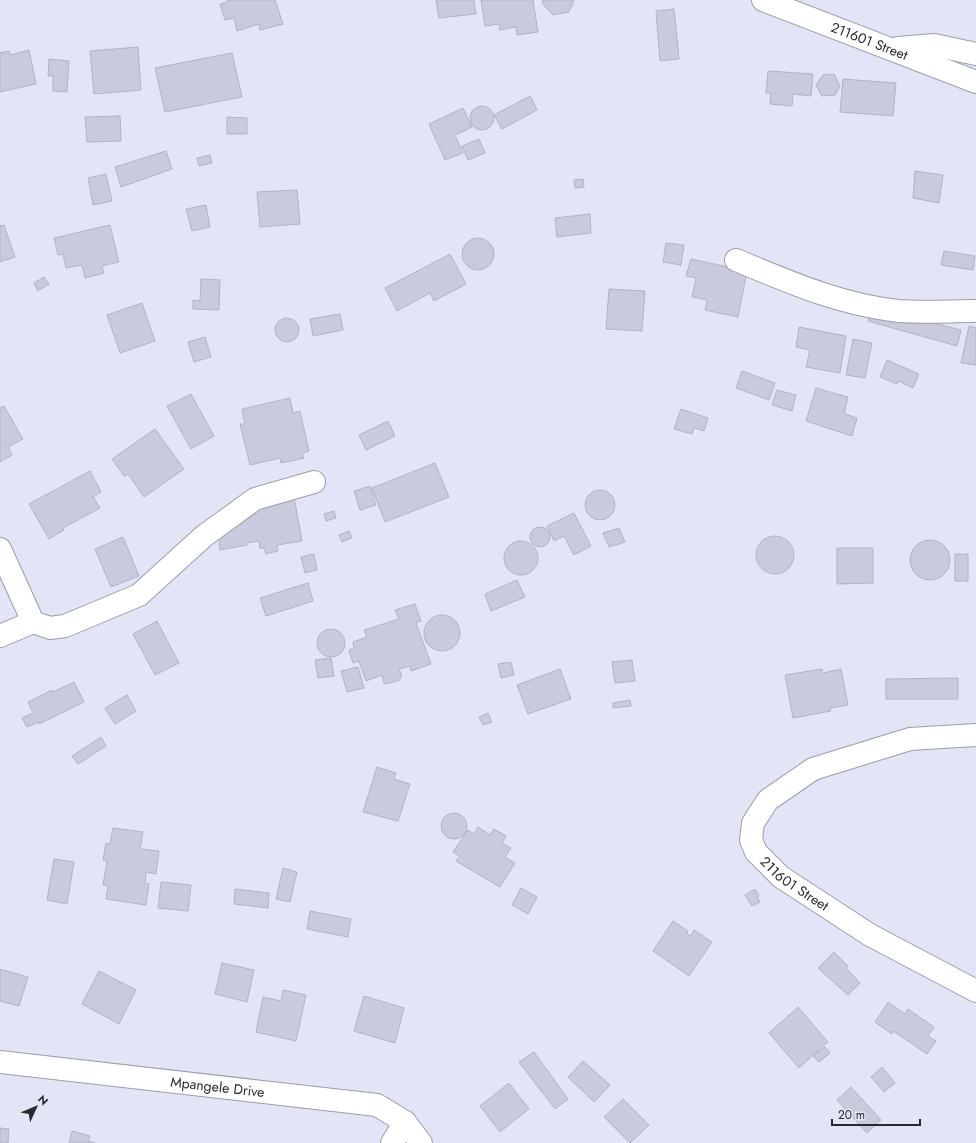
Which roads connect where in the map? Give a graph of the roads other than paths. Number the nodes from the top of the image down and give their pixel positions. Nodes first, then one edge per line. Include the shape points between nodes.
1 (763, 0) edge
2 (891, 48) junction
3 (976, 54) edge
4 (976, 82) edge
5 (736, 260) dead end
6 (976, 311) edge
7 (314, 482) dead end
8 (0, 549) edge
9 (33, 622) junction
10 (0, 636) edge
11 (976, 735) edge
12 (976, 991) edge
13 (0, 1062) edge
14 (406, 1122) junction
15 (392, 1143) edge
16 (420, 1143) edge

1 - 2 street, 211601 Street
2 - 3 street via 934,46
2 - 4 street, 211601 Street
5 - 6 street via 818,294 850,302 900,311
7 - 9 street via 254,500 204,536 139,595 65,626 50,628
8 - 9 street
9 - 10 street
11 - 12 street, 211601 Street via 910,739 813,769 768,800 753,823 751,840 756,852 781,877 870,935
13 - 14 street, Mpangele Drive via 377,1105
14 - 15 street
14 - 16 street, Mpangele Drive

